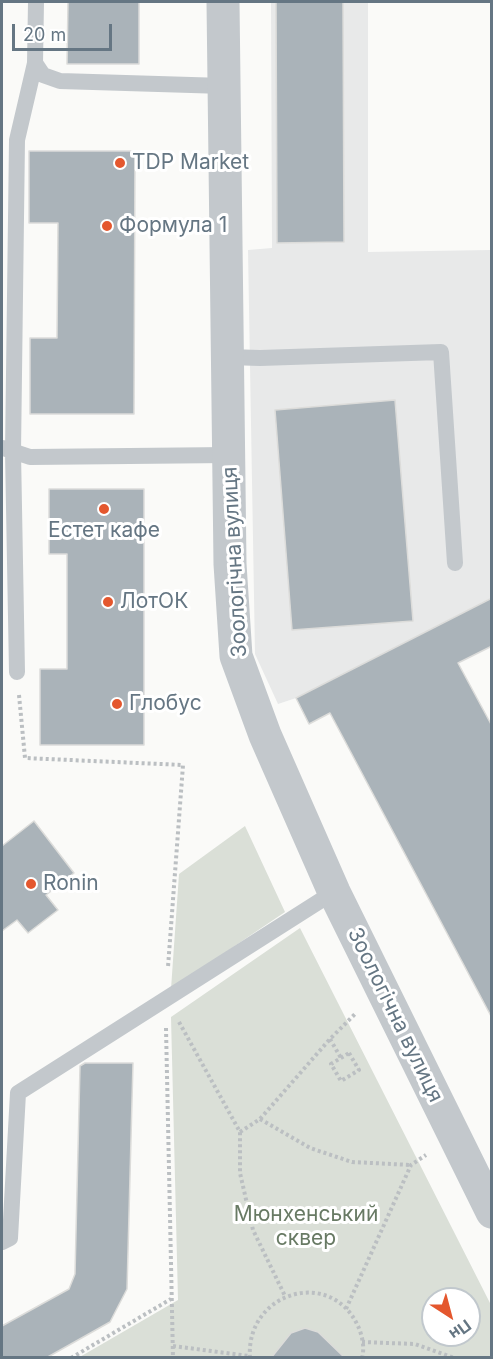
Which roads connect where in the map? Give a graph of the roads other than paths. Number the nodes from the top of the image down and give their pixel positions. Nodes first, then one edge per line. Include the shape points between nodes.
1 (36, 2) edge
2 (223, 2) edge
3 (35, 63) junction
4 (224, 86) junction
5 (228, 357) junction
6 (7, 450) edge
7 (229, 455) junction
8 (455, 563) dead end
9 (17, 672) road end
10 (334, 892) junction
11 (492, 1212) edge
12 (2, 1242) edge

1 - 3 lane
2 - 4 street, Зоологічна вулиця
3 - 4 lane via 43,75 60,81
3 - 6 lane via 17,140
4 - 5 street, Зоологічна вулиця
5 - 7 street, Зоологічна вулиця
5 - 8 lane via 441,352
6 - 7 lane via 30,457
6 - 9 lane
7 - 10 street, Зоологічна вулиця via 236,656 265,735
10 - 11 street, Зоологічна вулиця
10 - 12 lane via 18,1093 10,1238

